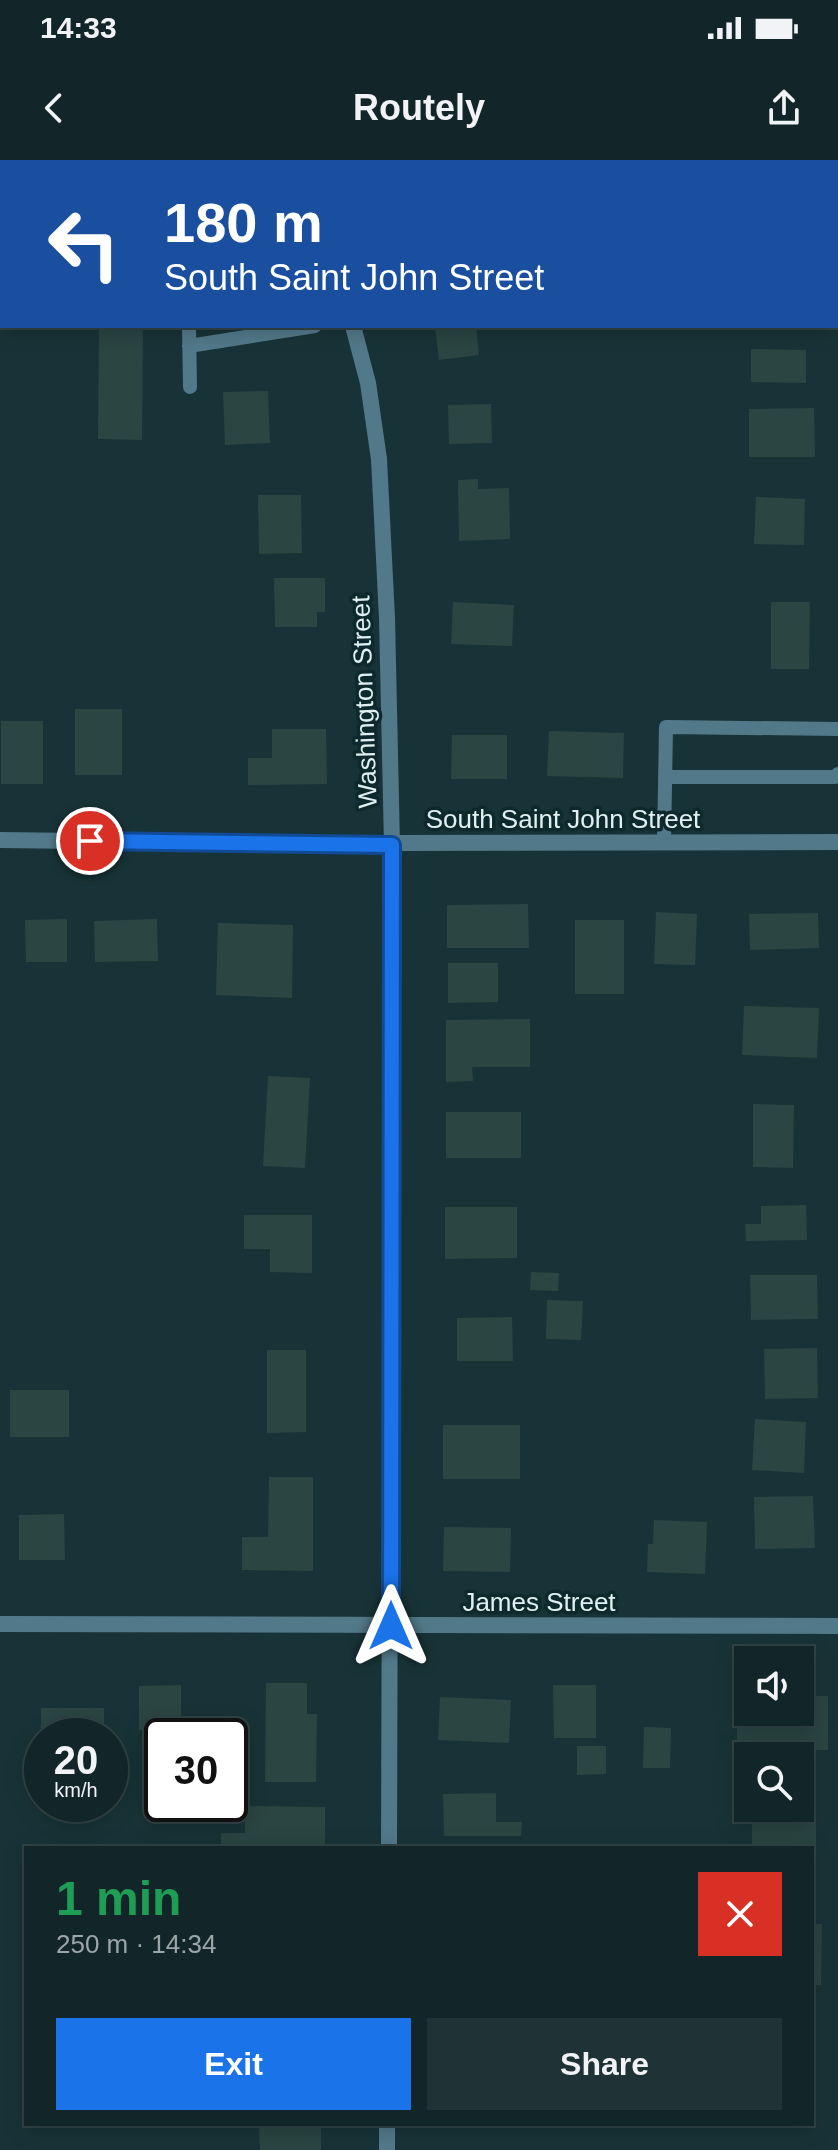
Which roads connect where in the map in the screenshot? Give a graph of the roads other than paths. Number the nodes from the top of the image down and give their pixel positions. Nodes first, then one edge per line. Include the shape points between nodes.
1 (189, 328) edge
2 (302, 328) edge
3 (354, 328) edge
4 (189, 346) junction
5 (190, 387) dead end
6 (838, 729) edge
7 (838, 774) edge
8 (665, 777) junction
9 (0, 840) edge
10 (838, 842) edge
11 (664, 843) junction
12 (392, 845) junction
13 (0, 1624) edge
14 (391, 1626) junction
15 (838, 1626) edge
16 (389, 1846) edge
17 (387, 2126) edge
18 (387, 2150) edge

1 - 4 lane
2 - 4 lane
3 - 12 street, Washington Street via 379,459
4 - 5 lane
6 - 8 lane via 666,727
7 - 8 lane
8 - 11 lane
9 - 12 street, South Saint John Street
10 - 11 street, South Saint John Street
11 - 12 street, South Saint John Street
12 - 14 street, Washington Street
13 - 14 street, James Street
14 - 15 street, James Street
14 - 16 street, Washington Street
17 - 18 street

